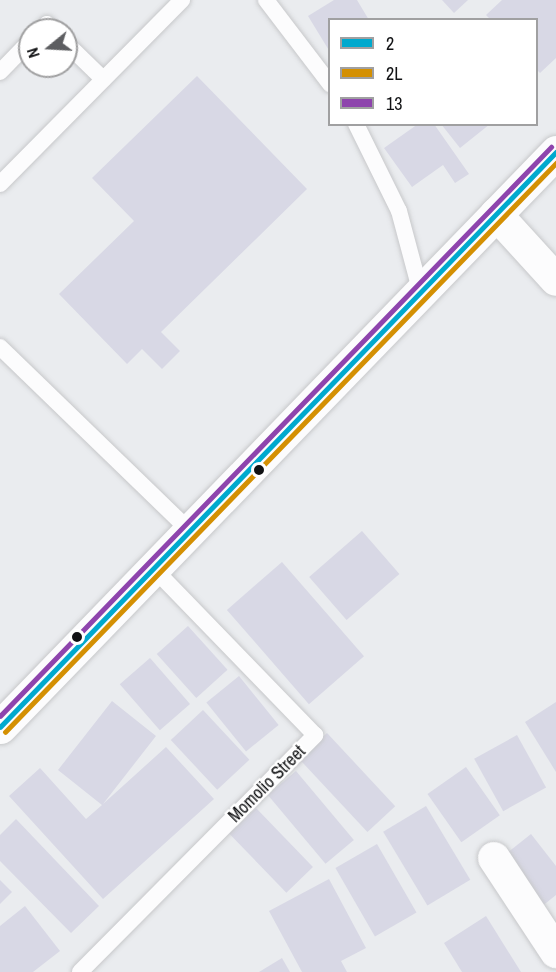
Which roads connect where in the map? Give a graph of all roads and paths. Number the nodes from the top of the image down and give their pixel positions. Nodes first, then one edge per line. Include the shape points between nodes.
1 (182, 0) edge
2 (266, 0) edge
3 (18, 53) edge
4 (78, 55) edge
5 (0, 72) edge
6 (103, 79) junction
7 (328, 81) edge
8 (357, 126) edge
9 (556, 152) edge
10 (0, 184) edge
11 (496, 214) junction
12 (556, 280) edge
13 (421, 293) junction
14 (0, 347) edge
15 (190, 531) junction
16 (153, 568) junction
17 (0, 727) edge
18 (494, 858) dead end
19 (551, 933) edge
20 (80, 972) edge

1 - 6 lane
2 - 7 lane
3 - 5 lane
4 - 6 lane
6 - 10 lane
8 - 13 lane via 399,211
9 - 11 main road
11 - 12 street
11 - 13 main road
13 - 15 main road
14 - 15 lane
15 - 16 main road
16 - 17 main road
16 - 20 lane, Momolio Street via 315,735
18 - 19 street

